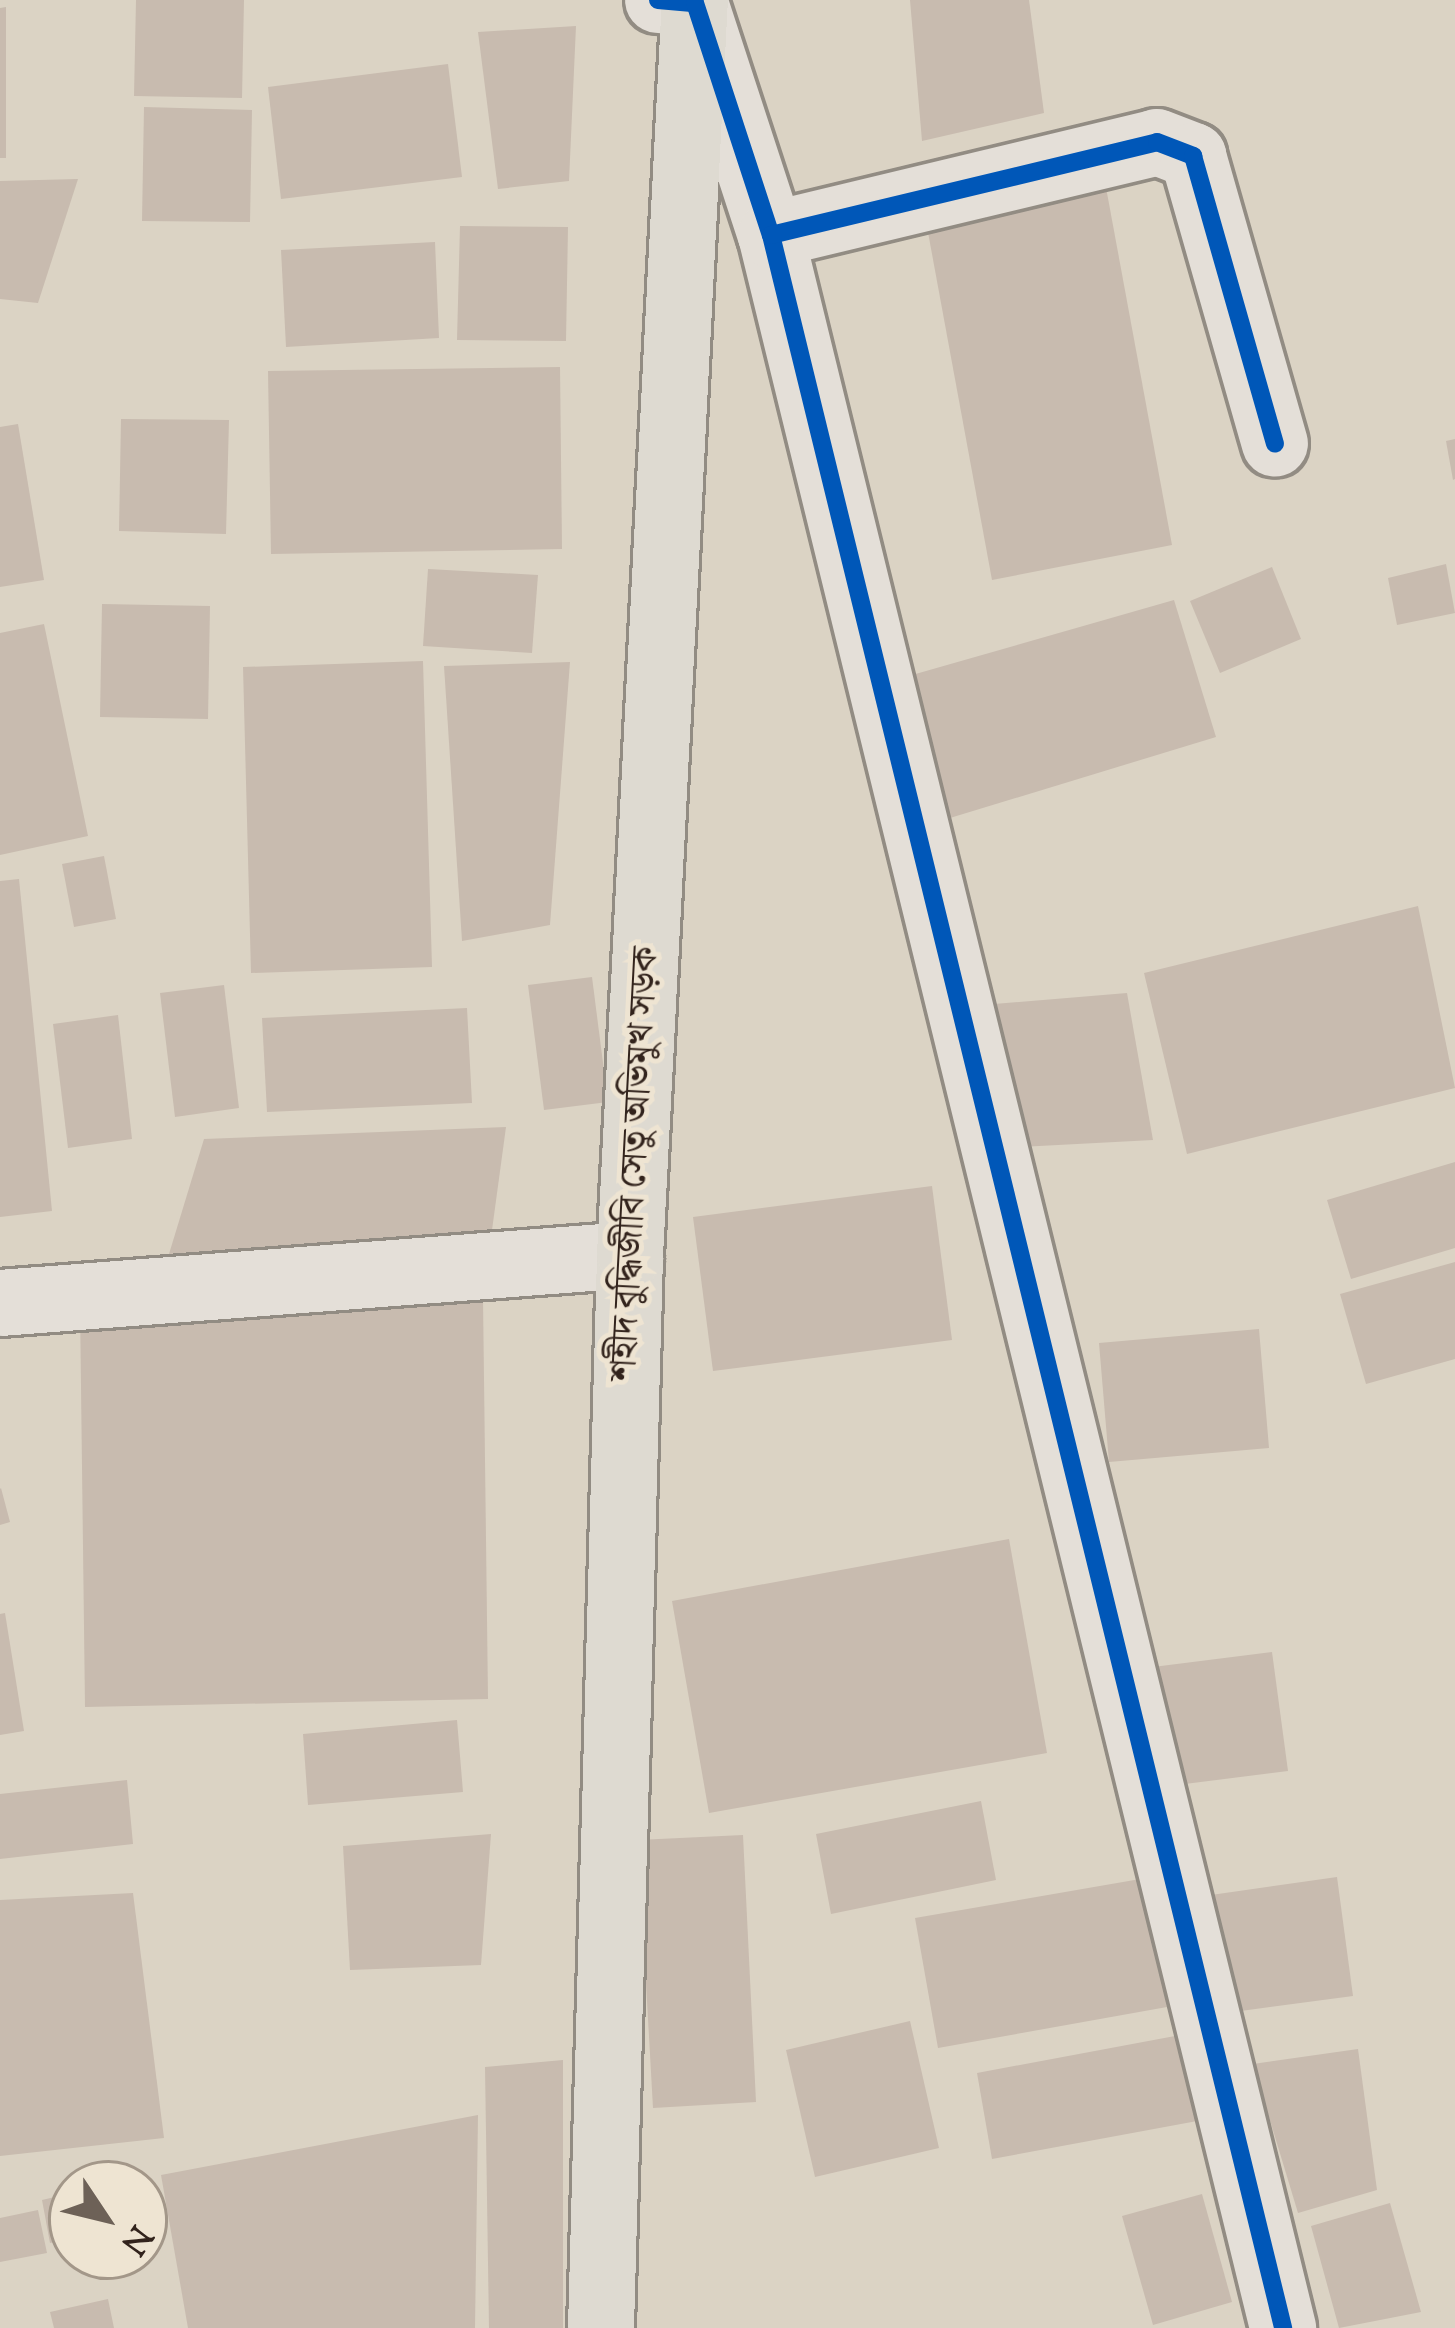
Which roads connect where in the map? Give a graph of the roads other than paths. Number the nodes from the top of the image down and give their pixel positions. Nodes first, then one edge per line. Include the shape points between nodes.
1 (683, 1) edge
2 (772, 235) junction
3 (1275, 444) dead end
4 (631, 1255) junction
5 (0, 1303) edge
6 (602, 2328) edge
7 (1283, 2328) edge

1 - 2 street
1 - 4 main road, শহীদ বুদ্ধিজীবি সেতু অভিমুখ সড়ক
2 - 3 street via 1157,142 1193,156
2 - 7 street via 1154,1863
4 - 5 street
4 - 6 main road, শহীদ বুদ্ধিজীবি সেতু অভিমুখ সড়ক

